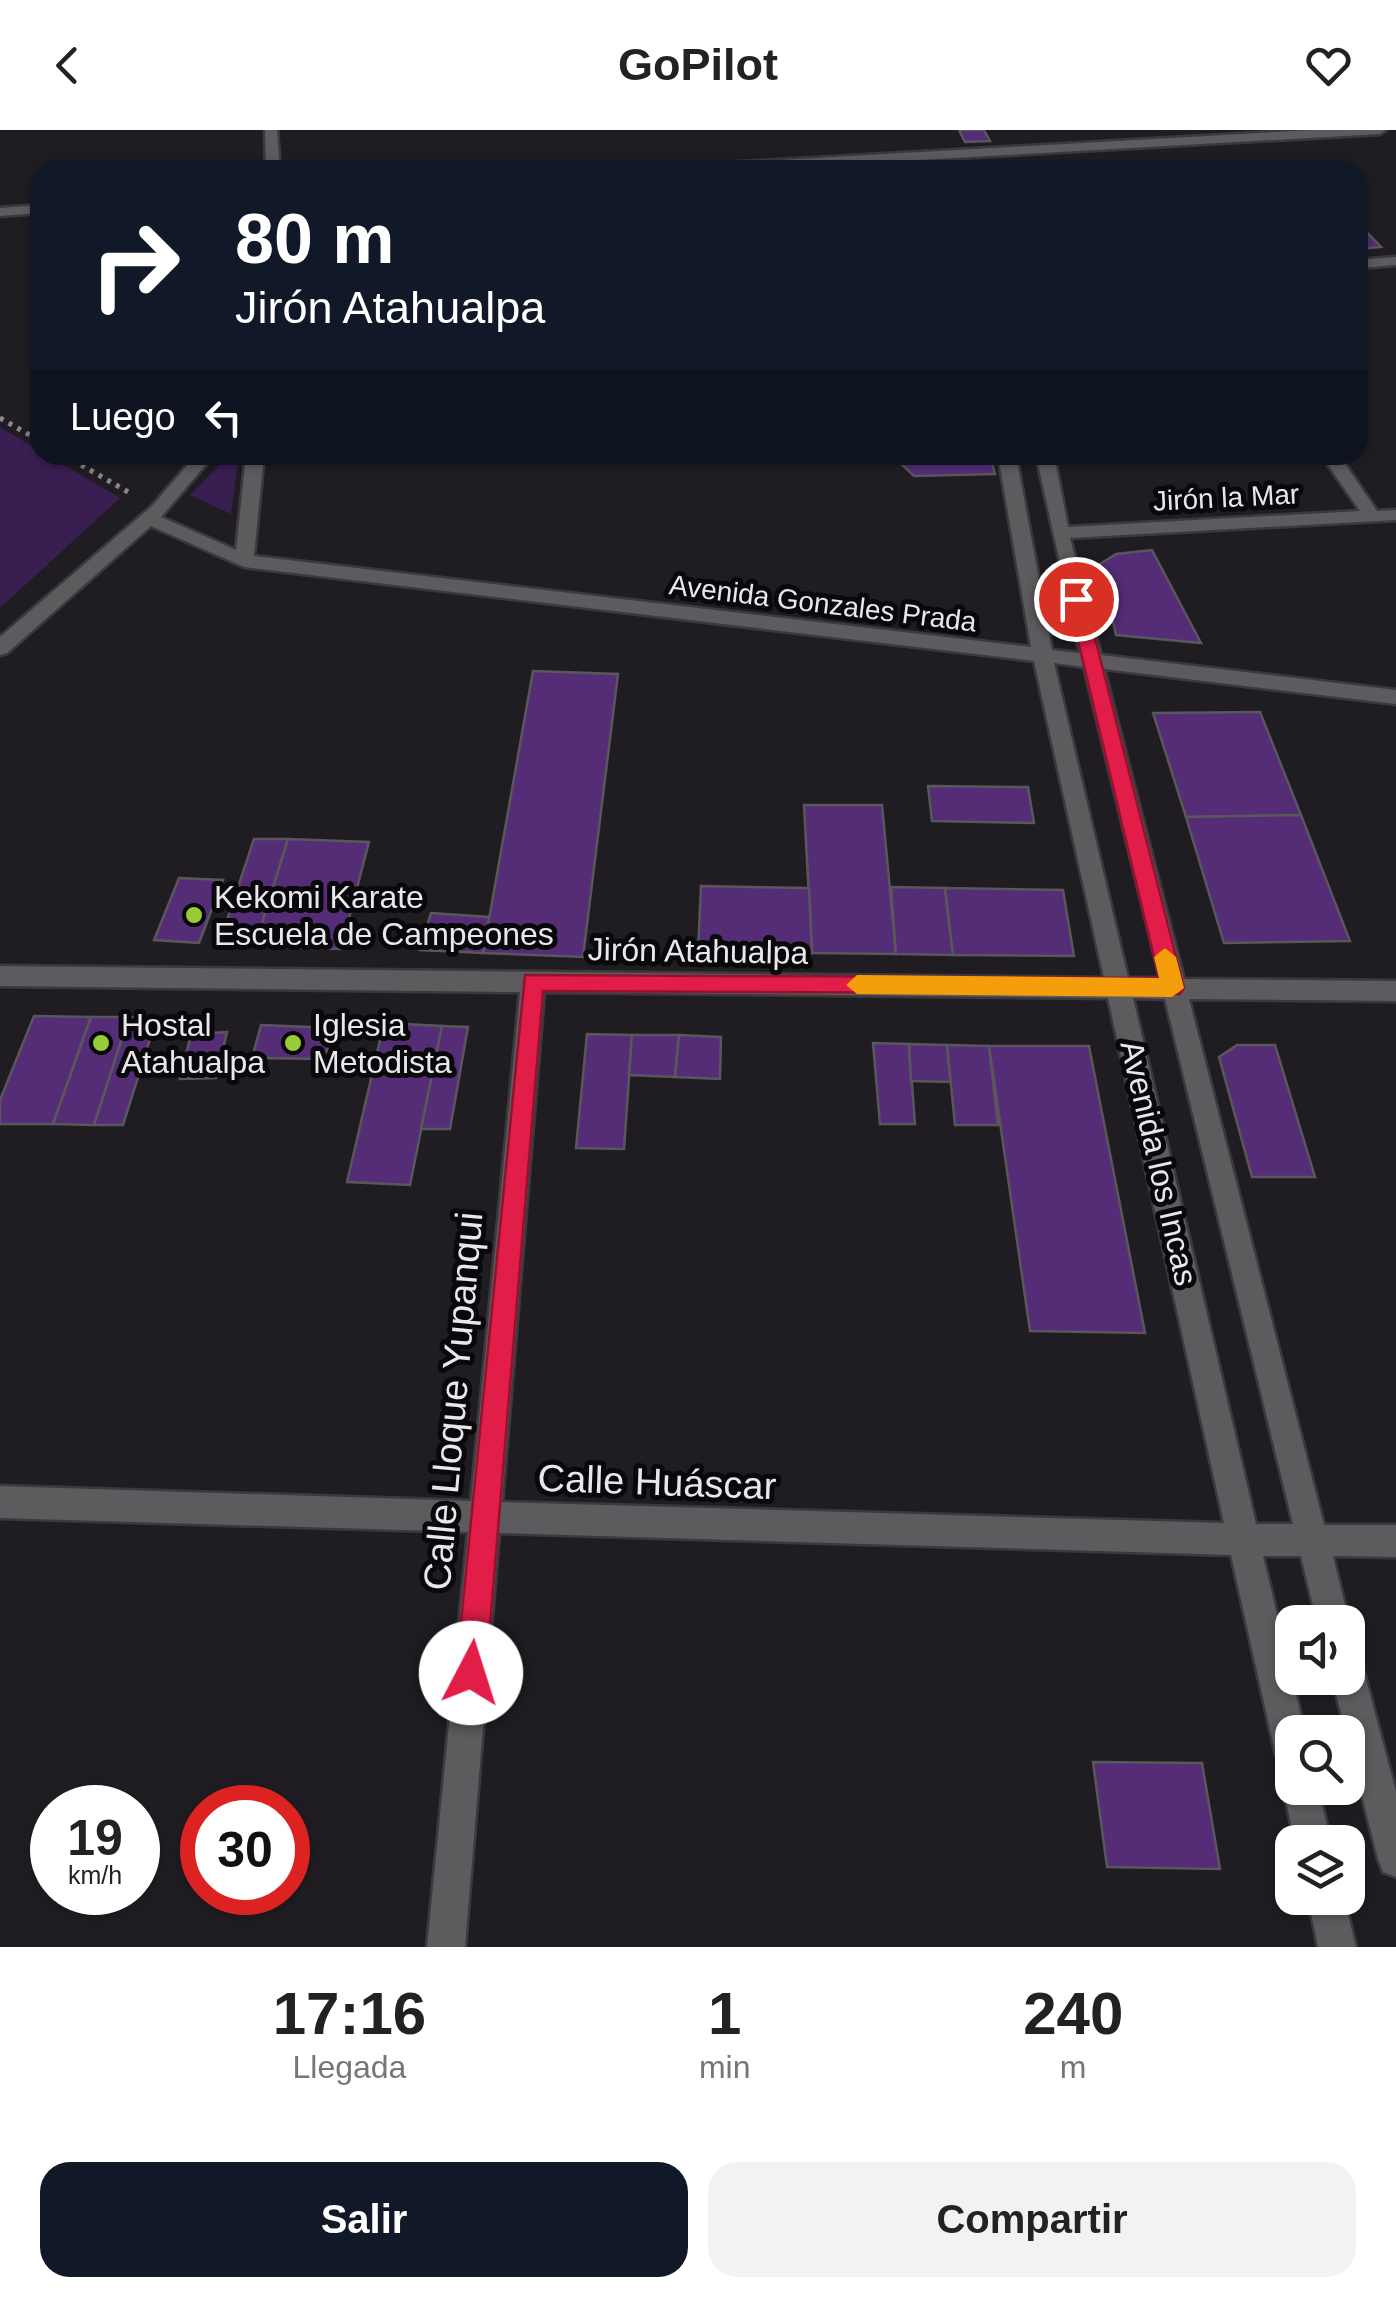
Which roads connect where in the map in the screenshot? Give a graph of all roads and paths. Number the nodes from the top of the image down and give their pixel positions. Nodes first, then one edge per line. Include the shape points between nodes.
1 (271, 130) edge
2 (1380, 130) edge
3 (919, 148) junction
4 (945, 148) junction
5 (272, 160) edge
6 (784, 160) edge
7 (924, 160) edge
8 (951, 160) edge
9 (30, 210) edge
10 (0, 212) edge
11 (1396, 262) edge
12 (1368, 263) edge
13 (0, 418) edge
14 (30, 435) edge
15 (79, 465) edge
16 (196, 465) edge
17 (254, 465) edge
18 (1009, 465) edge
19 (1047, 465) edge
20 (1337, 465) edge
21 (153, 514) junction
22 (1396, 514) edge
23 (1372, 516) junction
24 (1060, 534) junction
25 (244, 561) junction
26 (0, 648) edge
27 (1043, 657) junction
28 (1093, 664) junction
29 (1396, 697) edge
30 (0, 976) edge
31 (533, 982) junction
32 (1119, 987) junction
33 (1172, 988) junction
34 (1396, 991) edge
35 (0, 1502) edge
36 (485, 1517) junction
37 (1244, 1540) junction
38 (1396, 1541) edge
39 (1312, 1542) junction
40 (1329, 1605) edge
41 (1353, 1695) edge
42 (1284, 1715) edge
43 (1396, 1859) edge
44 (1330, 1915) edge
45 (446, 1947) edge
46 (1337, 1947) edge

1 - 5 street
2 - 4 street
3 - 4 street
3 - 6 street
3 - 7 street
4 - 8 street
9 - 10 street
11 - 12 street
13 - 14 path
15 - 21 path
16 - 21 street
17 - 25 street
18 - 27 street, Avenida los Incas
19 - 24 street, Avenida los Incas
20 - 23 street
21 - 25 street, Avenida Gonzales Prada
21 - 26 street
22 - 23 street, Jirón la Mar
23 - 24 street, Jirón la Mar
24 - 28 street, Avenida los Incas
25 - 27 street, Avenida Gonzales Prada
27 - 28 street, Avenida Gonzales Prada
27 - 32 street, Avenida los Incas
28 - 29 street, Avenida Gonzales Prada
28 - 33 street, Avenida los Incas
30 - 31 street, Jirón Atahualpa
31 - 32 street, Jirón Atahualpa
31 - 36 street, Calle Lloque Yupanqui
32 - 33 street, Jirón Atahualpa
32 - 37 street, Avenida los Incas
33 - 34 street, Jirón Atahualpa
33 - 39 street, Avenida los Incas
35 - 36 street, Calle Huáscar
36 - 37 street, Calle Huáscar
36 - 45 street, Calle Lloque Yupanqui
37 - 39 street, Calle Huáscar
37 - 42 street, Avenida los Incas
38 - 39 street, Calle Huáscar
39 - 40 street, Avenida los Incas
41 - 43 street
44 - 46 street

